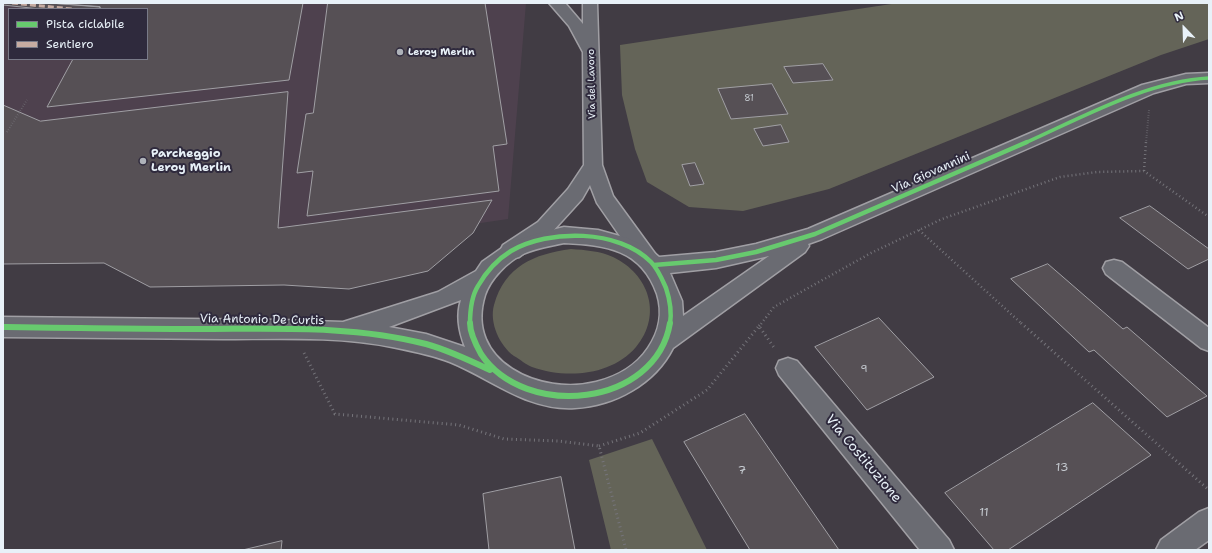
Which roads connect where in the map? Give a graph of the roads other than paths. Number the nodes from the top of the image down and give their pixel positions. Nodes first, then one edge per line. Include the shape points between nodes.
1 (556, 3) edge
2 (590, 3) edge
3 (592, 56) junction
4 (1209, 78) edge
5 (593, 164) junction
6 (816, 234) junction
7 (510, 252) junction
8 (651, 262) junction
9 (1114, 268) dead end
10 (483, 277) junction
11 (3, 327) edge
12 (343, 331) junction
13 (666, 341) junction
14 (1209, 341) edge
15 (788, 368) road end
16 (510, 383) junction
17 (1209, 522) edge
18 (939, 550) edge
19 (1171, 550) edge

1 - 3 street via 583,33
2 - 3 street, Via del Lavoro
3 - 5 street, Via del Lavoro
4 - 6 street, Via Giovannini via 1186,79 1156,87
5 - 7 street via 575,194 545,227
5 - 8 street, Via del Lavoro via 604,198
6 - 8 street, Via Giovannini via 717,262 679,266
6 - 13 street, Via Giovannini
7 - 8 street via 536,240 564,235 593,236 620,243
7 - 10 street via 495,263
8 - 13 street, Via del Lavoro via 670,295 672,318
9 - 14 street
10 - 12 street, Via Antonio De Curtis via 446,298
10 - 16 street via 472,298 469,321 474,345 488,366
11 - 12 street, Via Antonio De Curtis
12 - 16 street, Via Antonio De Curtis via 423,344 471,359
13 - 16 street via 648,367 618,386 582,396 544,395
15 - 18 street, Via Costituzione
17 - 19 street

